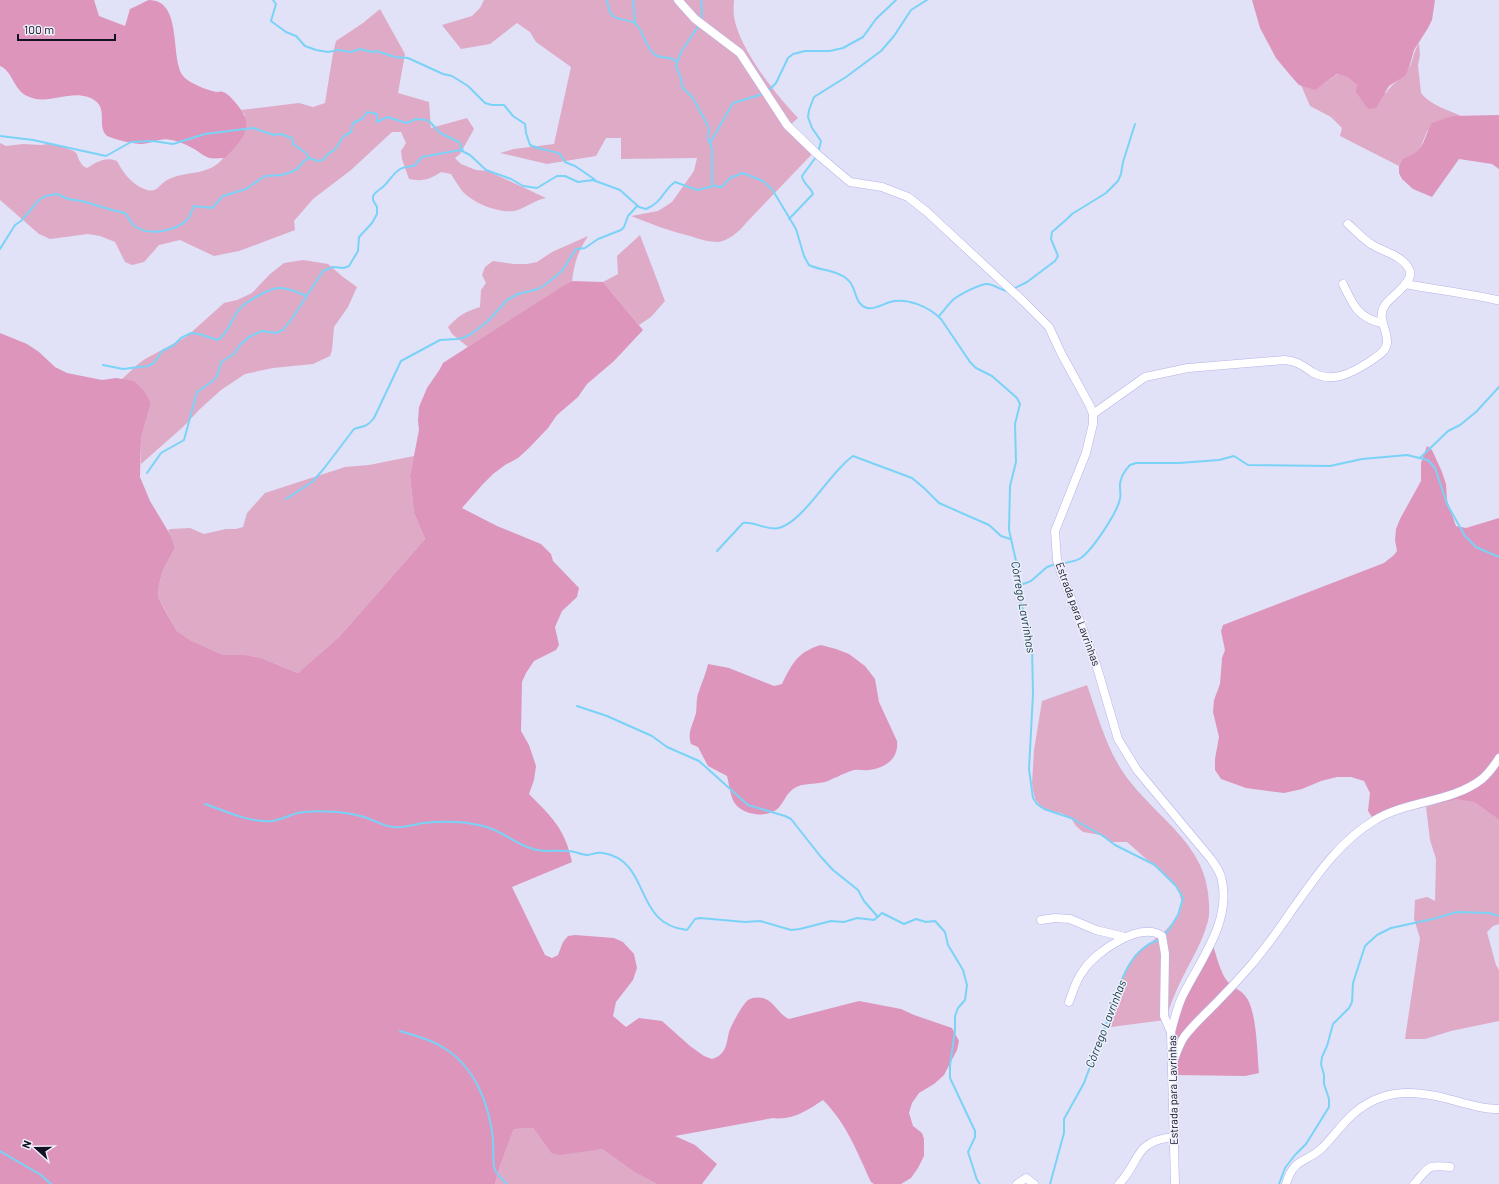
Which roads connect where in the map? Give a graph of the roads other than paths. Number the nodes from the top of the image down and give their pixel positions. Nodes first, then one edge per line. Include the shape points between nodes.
1 (678, 0) edge
2 (1348, 224) dead end
3 (1342, 284) dead end
4 (1405, 284) junction
5 (1497, 300) dead end
6 (1382, 323) junction
7 (1093, 414) junction
8 (1499, 758) edge
9 (1041, 920) dead end
10 (1126, 937) junction
11 (1069, 1002) dead end
12 (1171, 1032) junction
13 (1171, 1067) junction
14 (1499, 1109) edge
15 (1173, 1137) junction
16 (1450, 1167) dead end
17 (1017, 1184) edge
18 (1034, 1184) edge
19 (1119, 1184) edge
20 (1175, 1184) edge
21 (1286, 1184) edge
22 (1414, 1184) edge

1 - 7 street via 695,19 740,53 787,126 817,154 850,182 882,187 908,196 1023,300 1049,327
2 - 4 street via 1364,239 1400,259 1409,268 1411,275
3 - 6 street via 1361,314
4 - 5 street
4 - 6 street via 1382,309
6 - 7 street via 1387,340 1385,349 1356,370 1341,376 1319,376 1299,363 1285,360 1188,368 1145,377
7 - 12 street, Estrada para Lavrinhas via 1086,453 1055,531 1057,560 1096,664 1118,739 1137,770 1212,859 1222,880 1222,904 1218,924 1182,998
8 - 13 street via 1482,779 1472,785 1452,794 1387,814 1364,828 1342,847 1321,870 1237,982 1191,1029 1181,1043
9 - 10 street via 1070,919 1096,930
10 - 11 street via 1101,952 1083,969
10 - 12 street via 1148,932 1162,936 1165,954 1164,1016
12 - 13 street, Estrada para Lavrinhas
13 - 15 street, Estrada para Lavrinhas
14 - 21 street via 1420,1093 1390,1094 1368,1103 1352,1116 1322,1149 1301,1160 1291,1172
15 - 19 street via 1156,1140 1144,1146 1130,1172
15 - 20 street, Estrada para Lavrinhas
16 - 22 street via 1430,1167
17 - 18 street via 1026,1178

